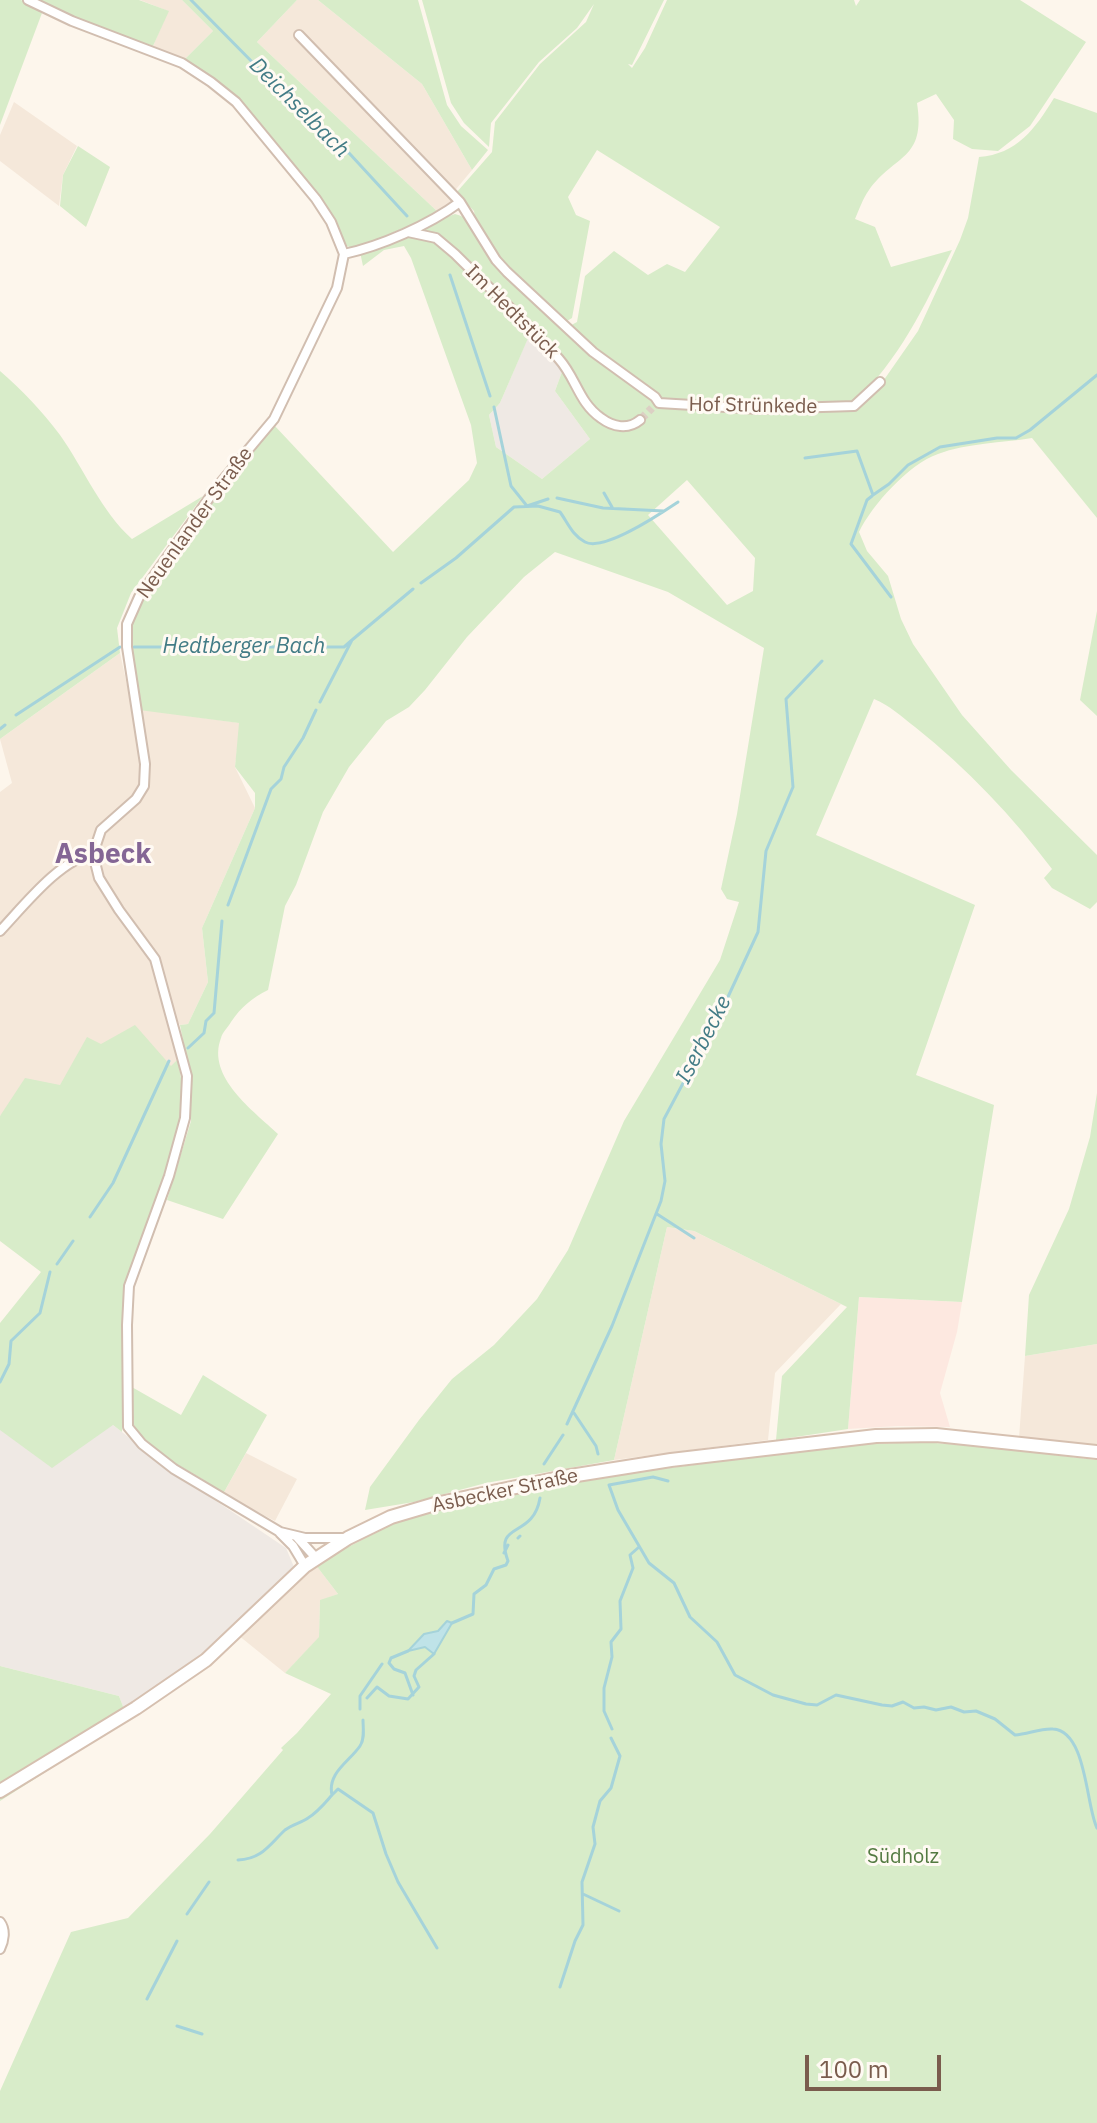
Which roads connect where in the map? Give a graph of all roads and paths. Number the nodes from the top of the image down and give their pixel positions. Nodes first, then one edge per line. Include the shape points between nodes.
1 (28, 0) edge
2 (299, 35) dead end
3 (460, 202) junction
4 (408, 232) junction
5 (344, 254) junction
6 (626, 378) joint
7 (880, 382) dead end
8 (640, 420) dead end
9 (93, 854) junction
10 (0, 931) edge
11 (1097, 1452) edge
12 (280, 1532) junction
13 (296, 1536) junction
14 (348, 1538) junction
15 (310, 1562) junction
16 (0, 1791) edge
17 (0, 1922) edge
18 (0, 1949) edge

1 - 5 street via 182,63 236,102 316,199
2 - 3 street, Im Hedtstück
3 - 4 street
3 - 6 street, Im Hedtstück via 507,272
4 - 5 street
4 - 8 street, Im Hedtstück via 436,238 455,254 560,360 593,413 627,427
5 - 9 street, Neuenlander Straße via 337,288 274,419 217,487 131,614 127,647 144,786 101,830
6 - 7 street, Hof Strünkede via 655,397 655,406 759,409 854,406
9 - 10 street via 83,855 27,899
9 - 12 street via 99,878 155,959 187,1076 185,1118 169,1176 129,1286 128,1427 174,1469
11 - 14 main road, Asbecker Straße via 936,1435 876,1436 564,1477 435,1504
12 - 13 street
12 - 15 street
13 - 14 street
13 - 15 street
14 - 15 main road, Asbecker Straße
15 - 16 main road, Asbecker Straße via 206,1660
17 - 18 street

